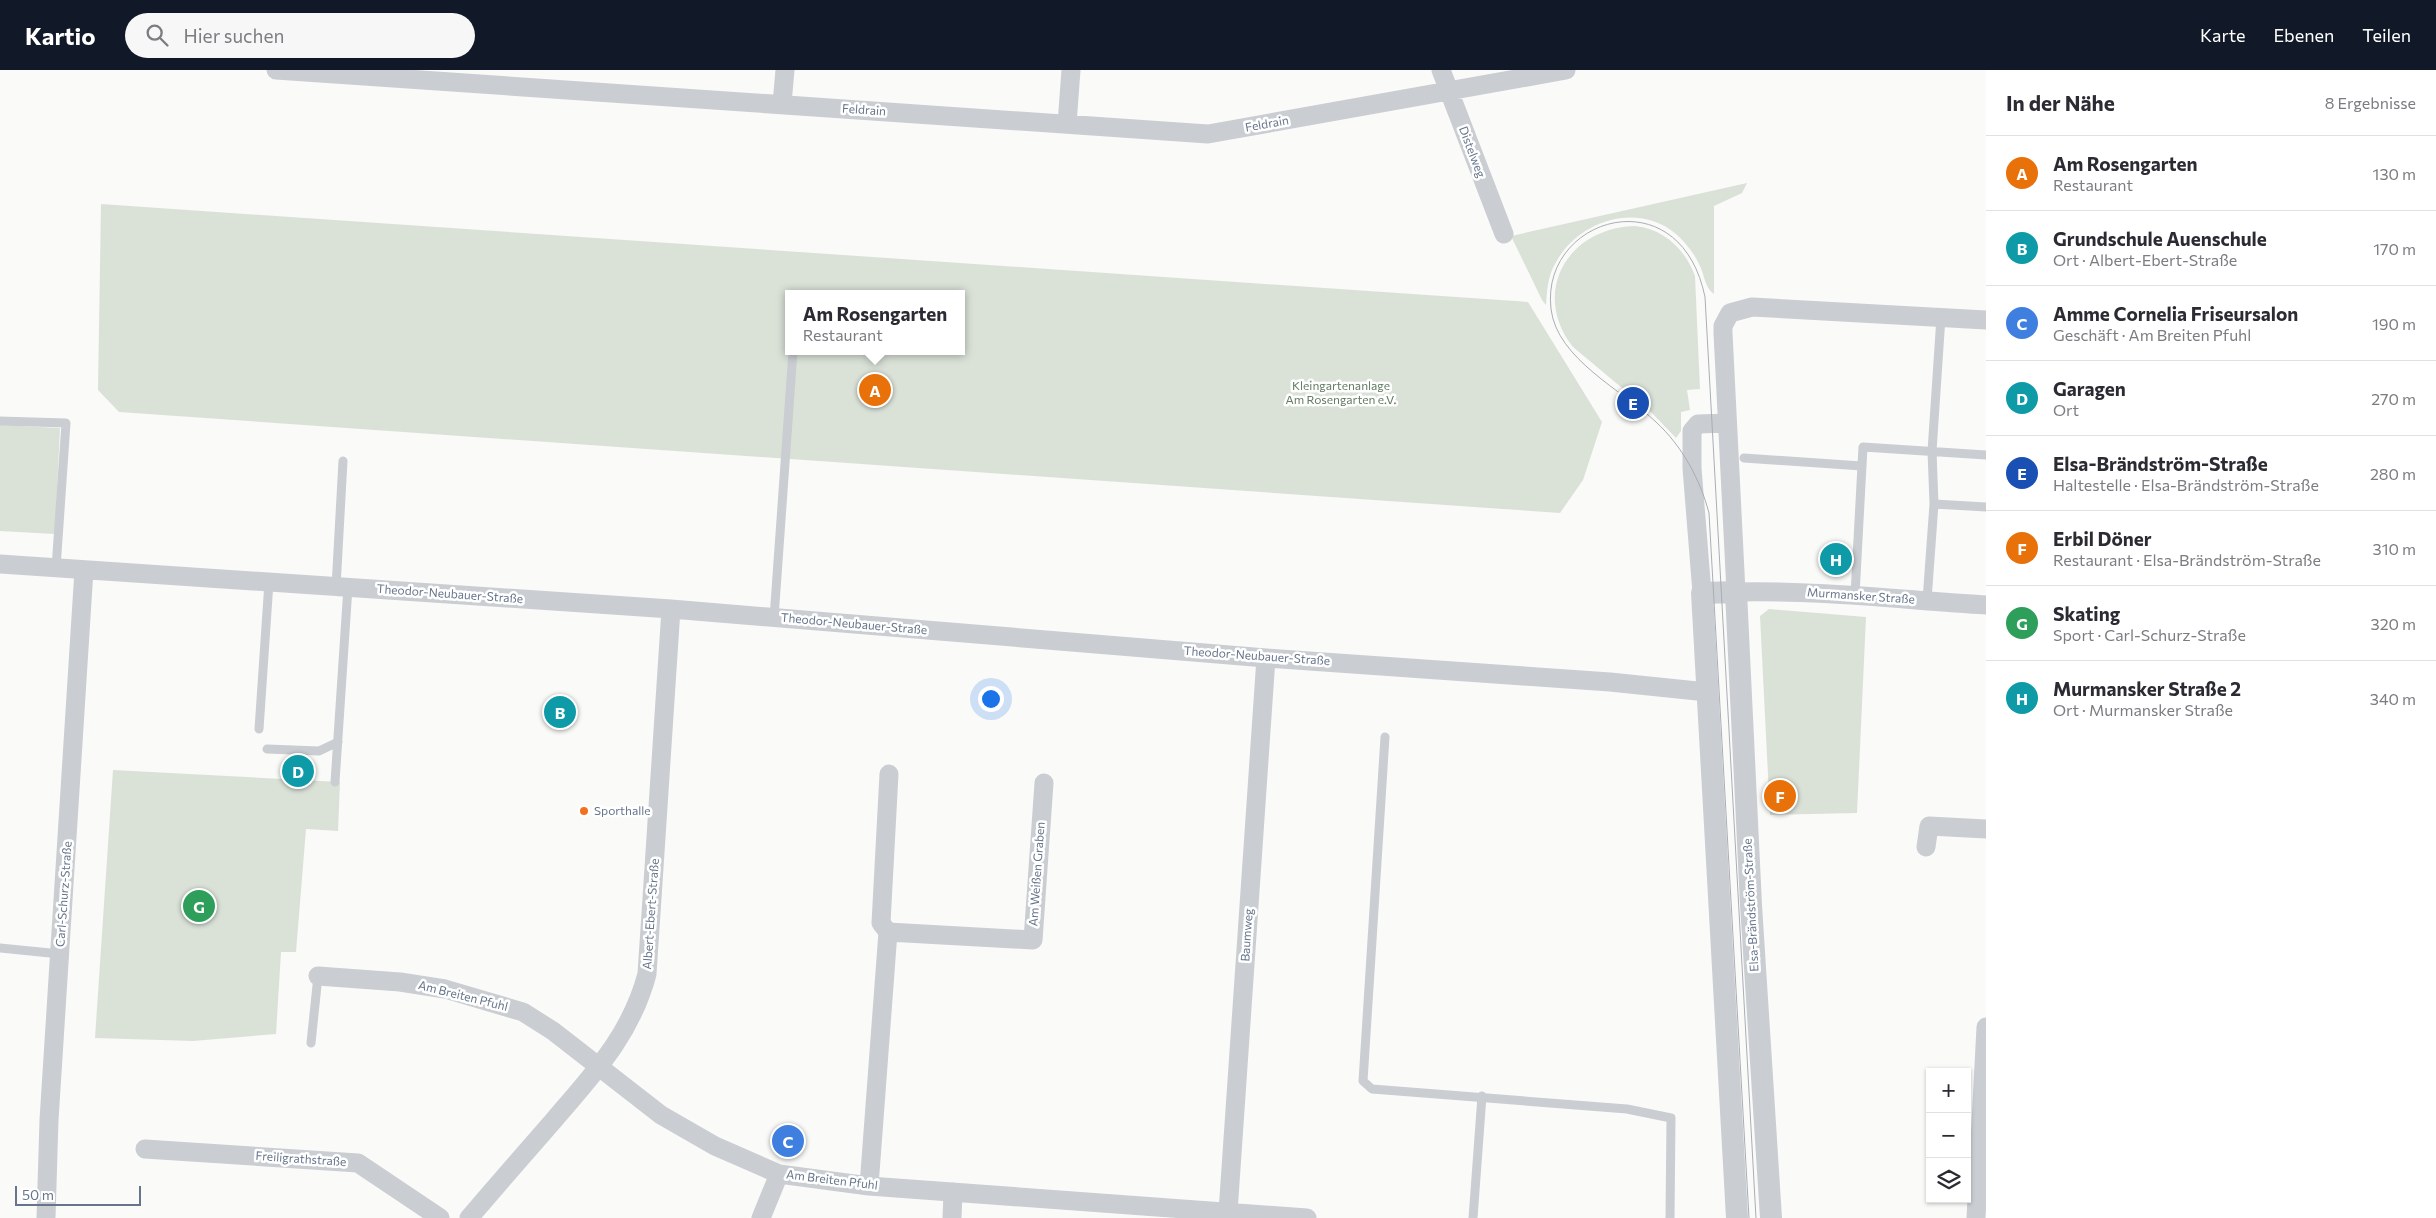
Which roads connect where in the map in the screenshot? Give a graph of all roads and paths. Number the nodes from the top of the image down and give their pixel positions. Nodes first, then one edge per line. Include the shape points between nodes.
1 (276, 70) edge
2 (785, 70) edge
3 (1071, 70) edge
4 (1441, 70) edge
5 (1566, 70) edge
6 (496, 77) edge
7 (1449, 92) junction
8 (782, 104) junction
9 (1067, 124) junction
10 (1504, 234) dead end
11 (1942, 317) junction
12 (1986, 320) edge
13 (792, 355) edge
14 (0, 420) edge
15 (1727, 422) junction
16 (1932, 451) junction
17 (1986, 454) edge
18 (1744, 458) dead end
19 (343, 460) dead end
20 (1862, 466) junction
21 (1934, 504) junction
22 (1986, 507) edge
23 (0, 564) edge
24 (56, 568) junction
25 (84, 570) junction
26 (269, 582) junction
27 (342, 587) junction
28 (1736, 592) junction
29 (1702, 593) junction
30 (1855, 595) junction
31 (1927, 600) junction
32 (1986, 605) edge
33 (671, 610) junction
34 (774, 618) junction
35 (1266, 658) junction
36 (1741, 690) junction
37 (1707, 692) junction
38 (259, 729) dead end
39 (1385, 737) dead end
40 (338, 742) junction
41 (267, 749) dead end
42 (889, 774) dead end
43 (335, 782) dead end
44 (1044, 783) dead end
45 (1986, 829) edge
46 (1926, 847) dead end
47 (888, 932) junction
48 (0, 948) edge
49 (60, 954) junction
50 (318, 976) joint
51 (1986, 1027) edge
52 (311, 1043) dead end
53 (598, 1068) junction
54 (1482, 1096) junction
55 (145, 1149) dead end
56 (779, 1174) junction
57 (869, 1186) junction
58 (954, 1192) junction
59 (1143, 1212) edge
60 (1228, 1212) junction
61 (1252, 1216) edge
62 (46, 1218) edge
63 (440, 1218) edge
64 (469, 1218) edge
65 (761, 1218) edge
66 (952, 1218) edge
67 (1307, 1218) edge
68 (1473, 1218) edge
69 (1670, 1218) edge
70 (1736, 1218) edge
71 (1771, 1218) edge
72 (1976, 1218) edge

1 - 6 street, Feldrain
2 - 8 street
3 - 9 street
4 - 7 street, Distelweg
5 - 7 street, Feldrain
6 - 8 street, Feldrain
7 - 9 street, Feldrain via 1208,134
7 - 10 street, Distelweg
8 - 9 street, Feldrain
11 - 12 street, Elsa-Brändström-Straße
11 - 15 street, Elsa-Brändström-Straße via 1752,307 1730,313 1722,333
11 - 16 lane
13 - 34 lane
14 - 24 lane via 66,423
15 - 28 street, Elsa-Brändström-Straße
15 - 29 street via 1698,424 1692,431
16 - 17 lane
16 - 20 lane via 1863,447
16 - 21 lane
18 - 20 lane
19 - 27 lane
20 - 30 lane
21 - 22 lane
21 - 31 lane
23 - 24 street, Theodor-Neubauer-Straße
24 - 25 street, Theodor-Neubauer-Straße
25 - 26 street, Theodor-Neubauer-Straße
25 - 49 street, Carl-Schurz-Straße
26 - 27 street, Theodor-Neubauer-Straße
26 - 38 lane
27 - 33 street, Theodor-Neubauer-Straße
27 - 40 lane
28 - 29 street
28 - 30 street, Murmansker Straße via 1767,590
28 - 36 street, Elsa-Brändström-Straße
29 - 37 street
30 - 31 street, Murmansker Straße
31 - 32 street, Murmansker Straße
33 - 34 street, Theodor-Neubauer-Straße
33 - 53 street, Albert-Ebert-Straße via 647,974 634,1015
34 - 35 street, Theodor-Neubauer-Straße
35 - 37 street, Theodor-Neubauer-Straße via 1610,682
35 - 60 street, Baumweg
36 - 37 street
36 - 71 street, Elsa-Brändström-Straße
37 - 70 street
39 - 54 lane via 1363,1081 1372,1089
40 - 41 lane via 319,751
40 - 43 lane
42 - 47 street via 881,923
44 - 47 street, Am Weißen Graben via 1033,940
45 - 46 street via 1929,826
47 - 57 street
48 - 49 lane
49 - 62 street, Carl-Schurz-Straße
50 - 52 lane
50 - 53 street, Am Breiten Pfuhl via 445,989 523,1012 553,1031
51 - 72 street
53 - 56 street, Am Breiten Pfuhl via 660,1115 714,1146
53 - 64 street, Albert-Ebert-Straße
54 - 68 lane
54 - 69 lane via 1628,1109 1671,1118
55 - 63 street, Freiligrathstraße via 358,1163
56 - 57 street, Am Breiten Pfuhl
56 - 65 street
57 - 58 street, Am Breiten Pfuhl
58 - 59 street, Am Breiten Pfuhl
58 - 66 street
59 - 60 street, Am Breiten Pfuhl
60 - 61 street, Am Breiten Pfuhl
61 - 67 street, Am Breiten Pfuhl

